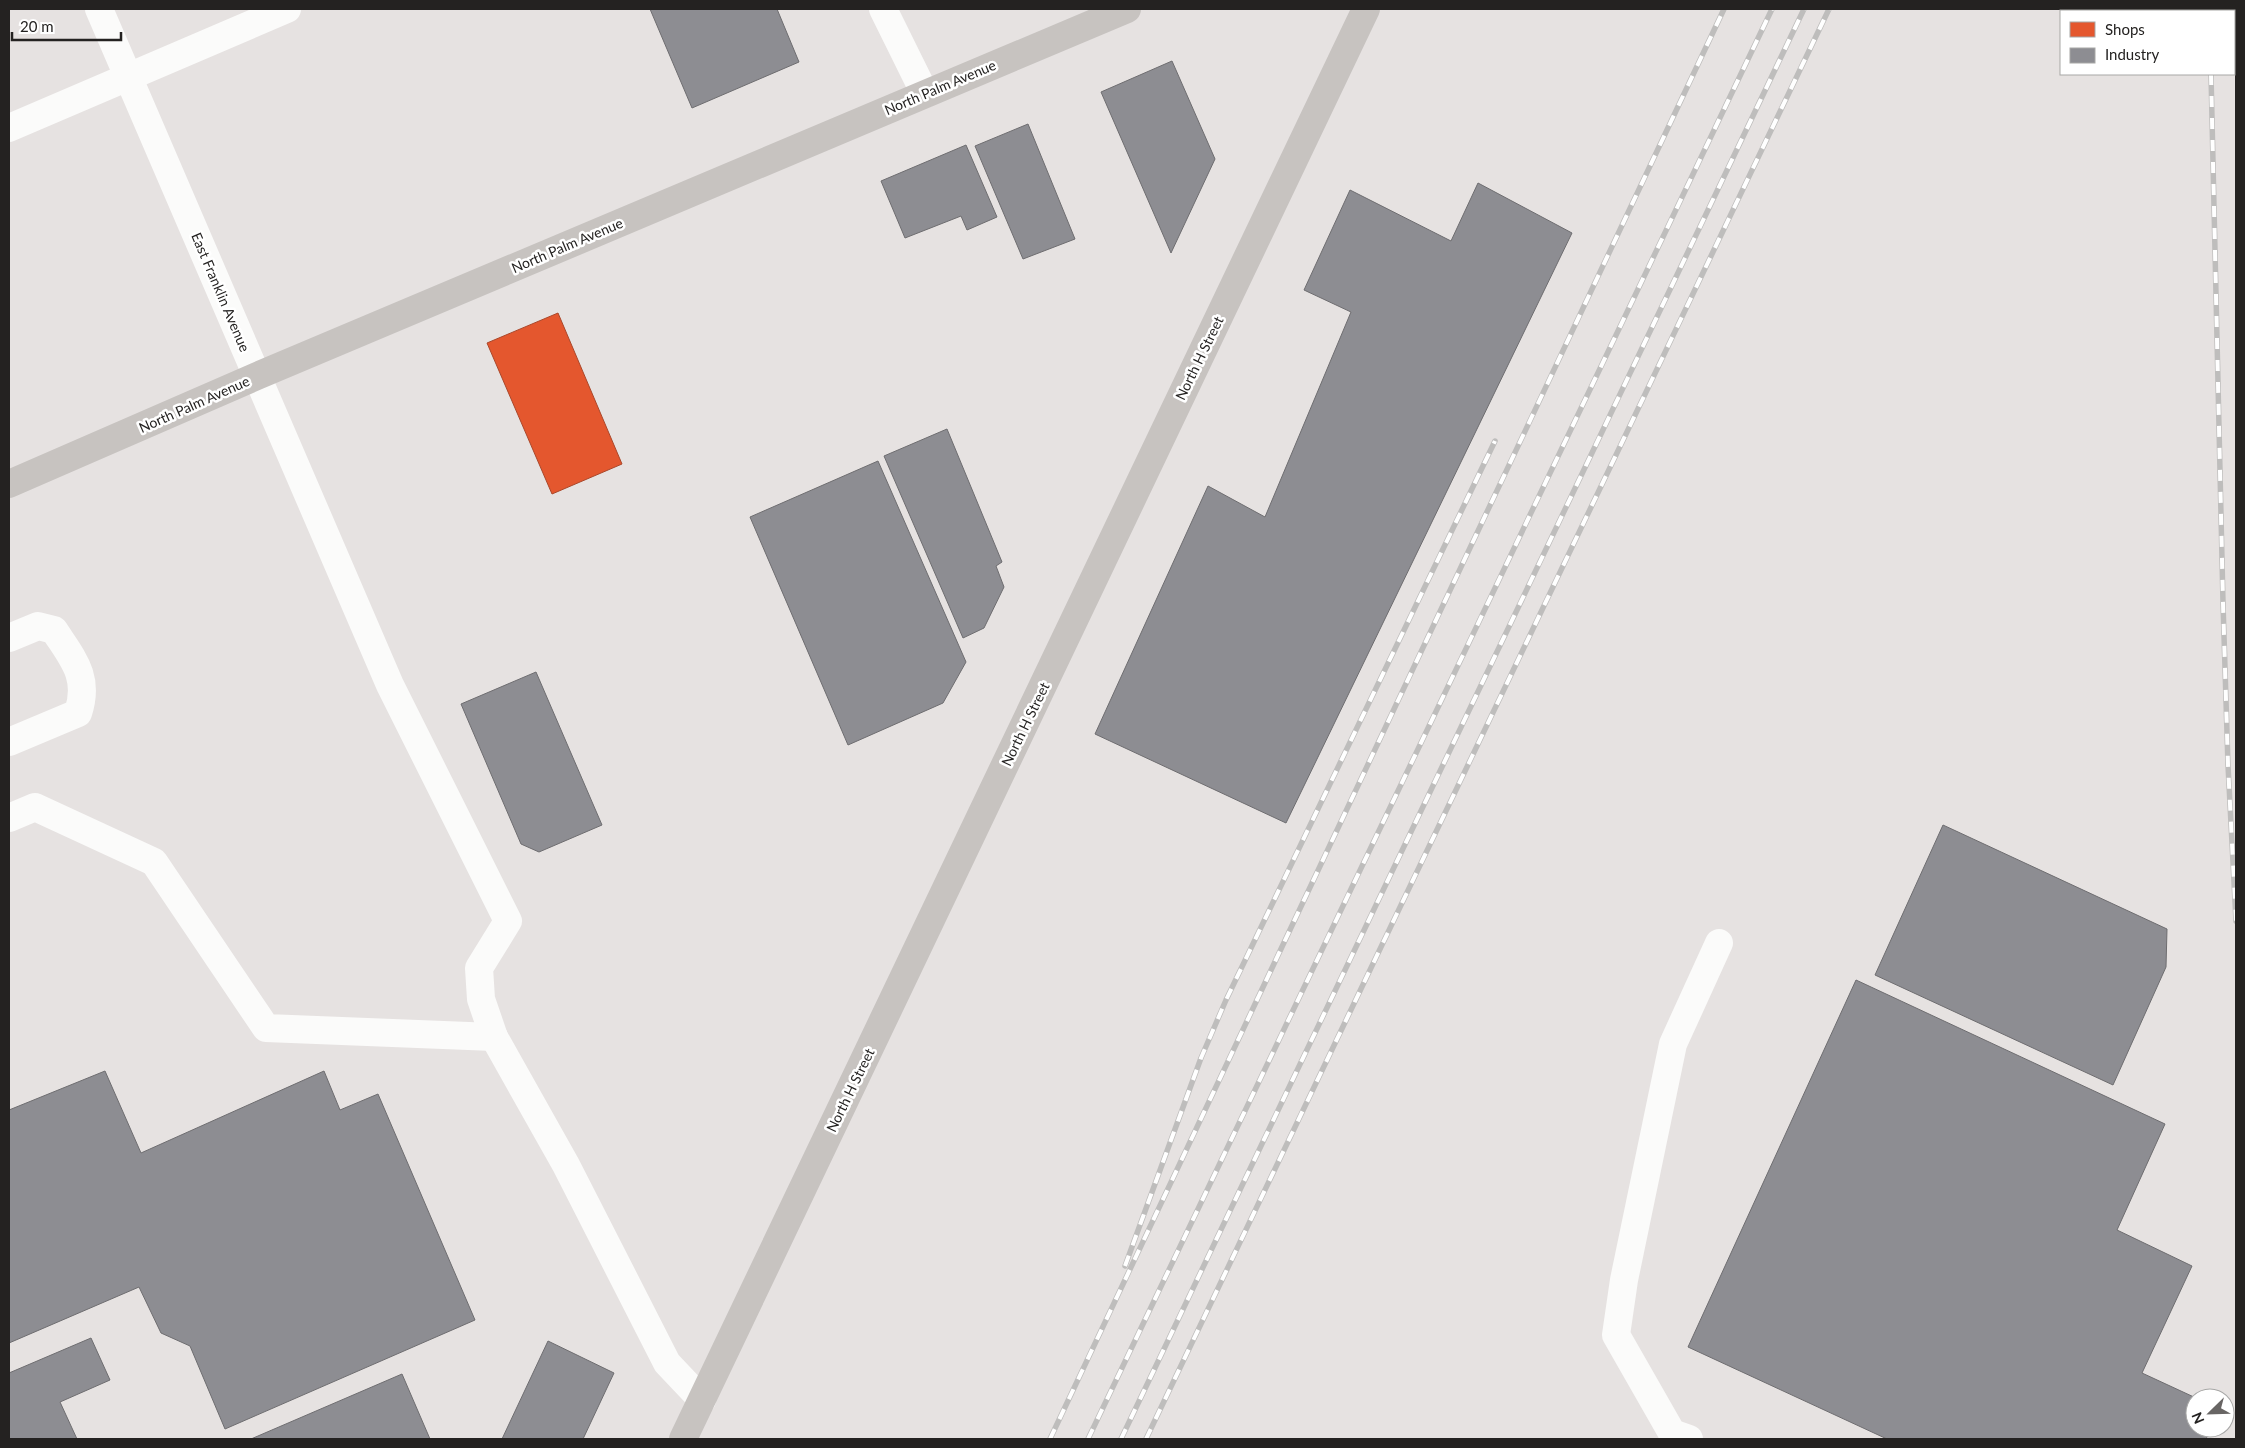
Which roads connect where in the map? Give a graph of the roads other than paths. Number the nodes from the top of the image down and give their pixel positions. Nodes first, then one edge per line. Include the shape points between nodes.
1 (99, 9) edge
2 (287, 9) edge
3 (883, 9) edge
4 (1127, 9) edge
5 (1366, 9) edge
6 (128, 77) junction
7 (925, 94) junction
8 (9, 128) edge
9 (257, 376) junction
10 (9, 484) edge
11 (9, 638) edge
12 (9, 742) edge
13 (9, 818) edge
14 (1719, 943) dead end
15 (494, 1036) junction
16 (702, 1400) junction
17 (683, 1439) edge
18 (1689, 1439) edge

1 - 6 street, East Franklin Avenue
2 - 6 street
3 - 7 street
4 - 7 main road, North Palm Avenue
5 - 16 main road, North H Street
6 - 8 street
6 - 9 street, East Franklin Avenue
7 - 9 main road, North Palm Avenue
9 - 10 main road, North Palm Avenue
9 - 15 street, East Franklin Avenue via 390,685 508,921 478,968 481,999
11 - 12 street via 38,626 54,630 78,667 84,696 78,713
13 - 15 street via 35,807 154,862 266,1028
14 - 18 street via 1673,1044 1624,1280 1616,1335 1672,1433
15 - 16 street via 566,1165 667,1363
16 - 17 main road, North H Street

